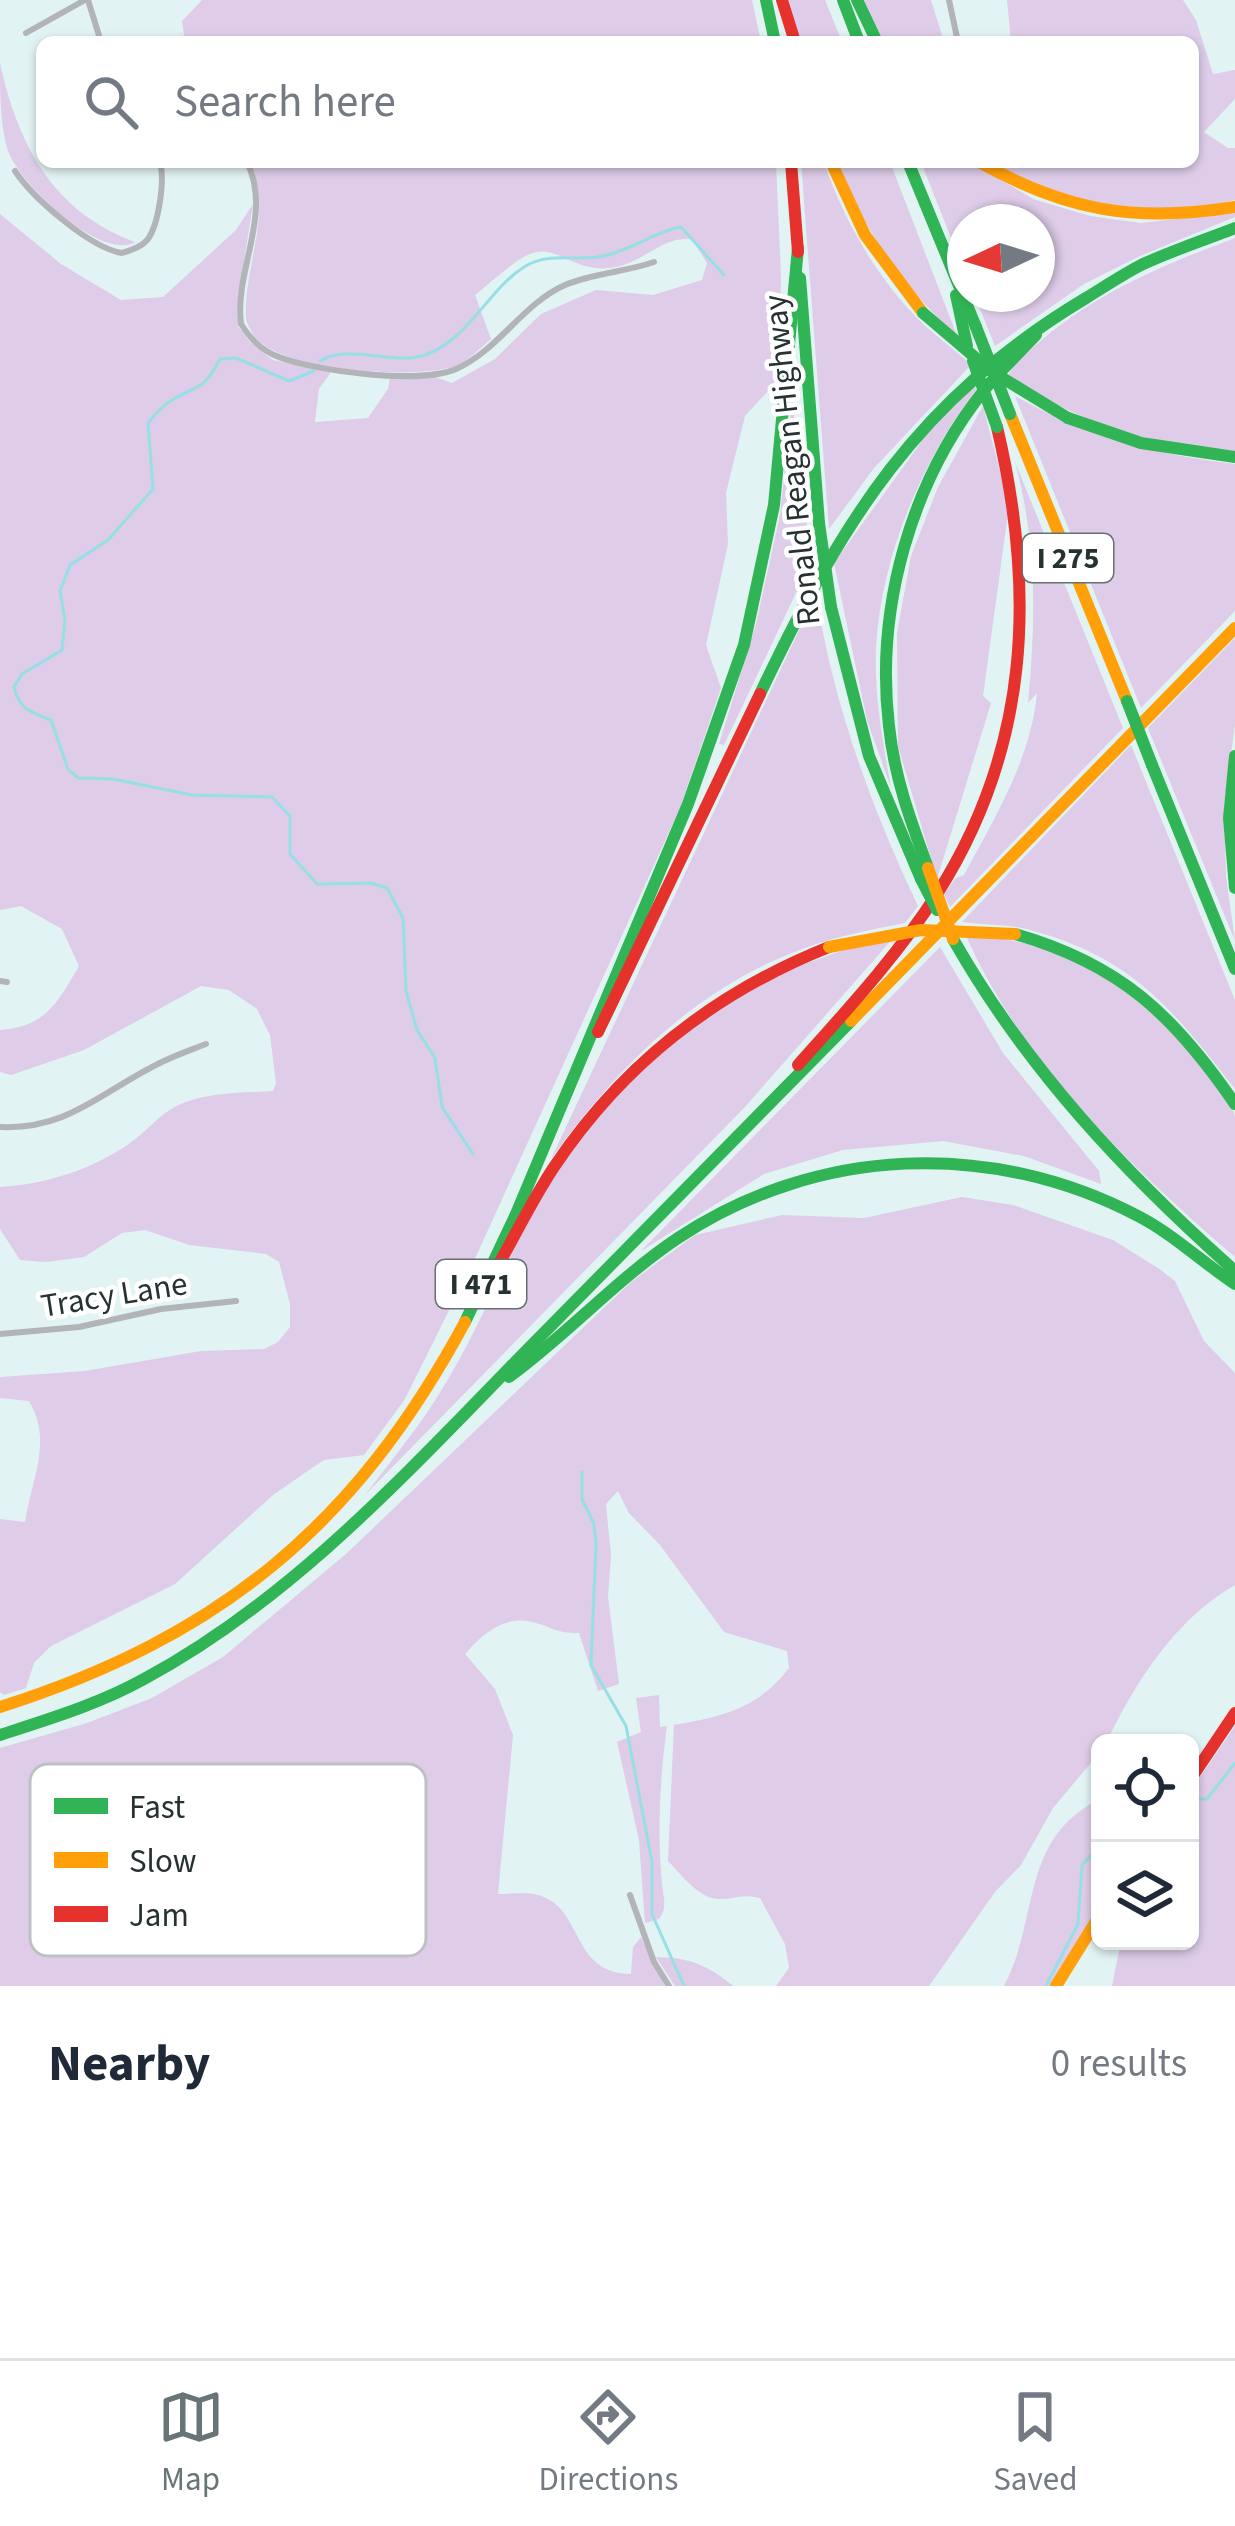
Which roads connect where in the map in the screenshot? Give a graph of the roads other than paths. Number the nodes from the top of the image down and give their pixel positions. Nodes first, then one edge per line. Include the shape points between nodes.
1 (86, 0) edge
2 (766, 0) edge
3 (782, 0) edge
4 (843, 0) edge
5 (857, 0) edge
6 (949, 0) edge
7 (26, 33) dead end
8 (99, 36) edge
9 (774, 36) edge
10 (793, 36) edge
11 (858, 36) edge
12 (874, 36) edge
13 (957, 36) edge
14 (160, 168) edge
15 (250, 168) edge
16 (791, 168) edge
17 (834, 168) edge
18 (910, 168) edge
19 (990, 168) edge
20 (15, 171) dead end
21 (1235, 207) edge
22 (1235, 228) edge
23 (798, 248) junction
24 (947, 261) edge
25 (654, 262) dead end
26 (1063, 310) junction
27 (960, 312) edge
28 (969, 312) edge
29 (1235, 457) edge
30 (1235, 628) edge
31 (1235, 756) edge
32 (924, 874) junction
33 (1235, 888) edge
34 (1235, 969) edge
35 (206, 1044) dead end
36 (585, 1053) junction
37 (1235, 1104) edge
38 (769, 1105) junction
39 (0, 1127) edge
40 (1235, 1271) edge
41 (1235, 1285) edge
42 (236, 1301) dead end
43 (0, 1334) edge
44 (446, 1355) junction
45 (483, 1394) junction
46 (0, 1707) edge
47 (1235, 1713) edge
48 (0, 1735) edge
49 (1199, 1767) edge
50 (630, 1895) dead end
51 (1091, 1930) edge
52 (669, 1986) edge
53 (1056, 1986) edge

1 - 7 street
1 - 8 street
2 - 9 main road
3 - 10 main road
4 - 11 main road
5 - 12 main road
6 - 13 street
14 - 20 street via 149,237 122,253 89,238
15 - 25 street via 256,204 242,324 263,349 295,361 394,375 448,372 535,301 567,284
16 - 23 main road, Ronald Reagan Highway
17 - 29 main road, bridge via 865,236 923,313 970,357 1068,418 1166,449
18 - 24 main road, I 275
19 - 21 main road via 1092,211 1160,217
22 - 26 main road via 1140,266
23 - 32 main road, Ronald Reagan Highway, bridge via 831,607 857,722
23 - 36 main road via 783,441 749,628 708,761
26 - 32 main road via 987,383 958,424 898,567 886,717
26 - 36 main road via 963,386 854,514
27 - 38 main road, bridge via 1016,500 1024,573 1022,652 997,768 935,895
28 - 34 main road, I 275, bridge
30 - 38 main road
31 - 33 main road
32 - 40 main road, Ronald Reagan Highway, bridge via 1005,1026 1070,1113
35 - 39 street via 60,1120
36 - 44 main road, I 471
37 - 44 main road, bridge via 1154,1001 1056,945 964,928 829,947 706,1008 610,1092 551,1171
38 - 45 main road, I 471
41 - 45 main road via 1138,1216 1058,1181 976,1163 868,1164 791,1182 720,1212
42 - 43 street, Tracy Lane
44 - 46 main road, I 471 via 376,1462 260,1581 138,1657
45 - 48 main road, I 471 via 331,1546 237,1624 131,1687
47 - 49 main road
50 - 52 street
51 - 53 main road

